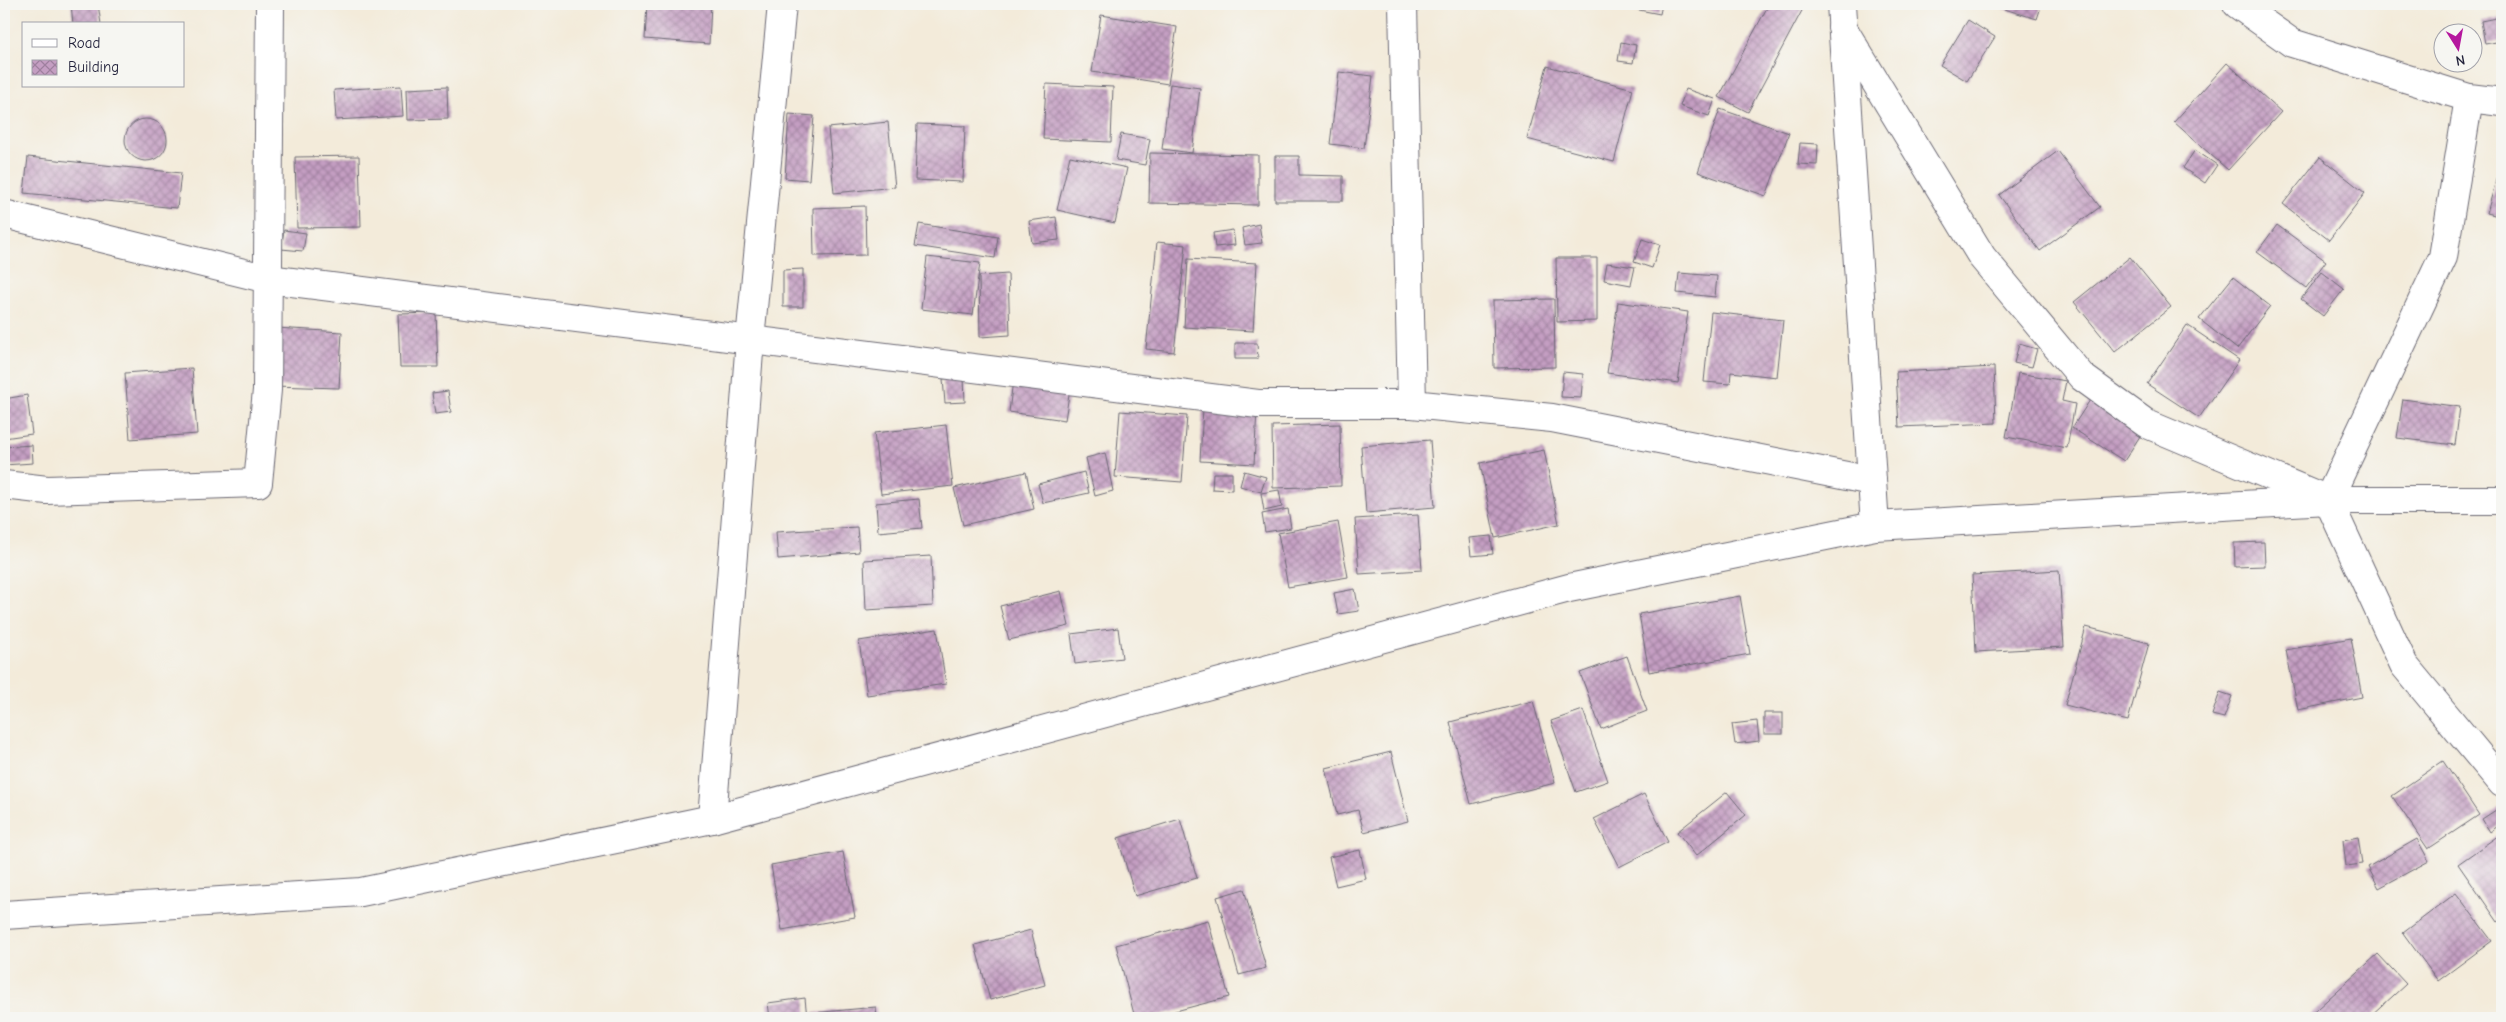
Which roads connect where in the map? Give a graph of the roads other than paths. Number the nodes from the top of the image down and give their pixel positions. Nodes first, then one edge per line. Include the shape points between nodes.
1 (270, 4) edge
2 (782, 4) edge
3 (1403, 4) edge
4 (2237, 4) edge
5 (1841, 16) edge
6 (2469, 98) junction
7 (2502, 102) edge
8 (4, 214) edge
9 (268, 279) junction
10 (750, 340) junction
11 (1412, 404) junction
12 (1872, 481) junction
13 (4, 485) edge
14 (2328, 500) junction
15 (2502, 500) edge
16 (1875, 526) junction
17 (2502, 783) edge
18 (712, 819) junction
19 (4, 914) edge

1 - 9 street
2 - 10 street
3 - 11 street
4 - 6 street via 2292,44
5 - 12 street
5 - 14 street via 1982,257 2082,377 2147,424
6 - 7 street
6 - 14 street via 2444,257
8 - 9 street
9 - 10 street
9 - 13 street via 267,390 258,483 48,490
10 - 11 street via 1258,404
10 - 18 street
11 - 12 street via 1552,418
12 - 16 street
14 - 15 street
14 - 16 street
14 - 17 street via 2404,665
16 - 18 street via 1569,588
18 - 19 street via 361,892

